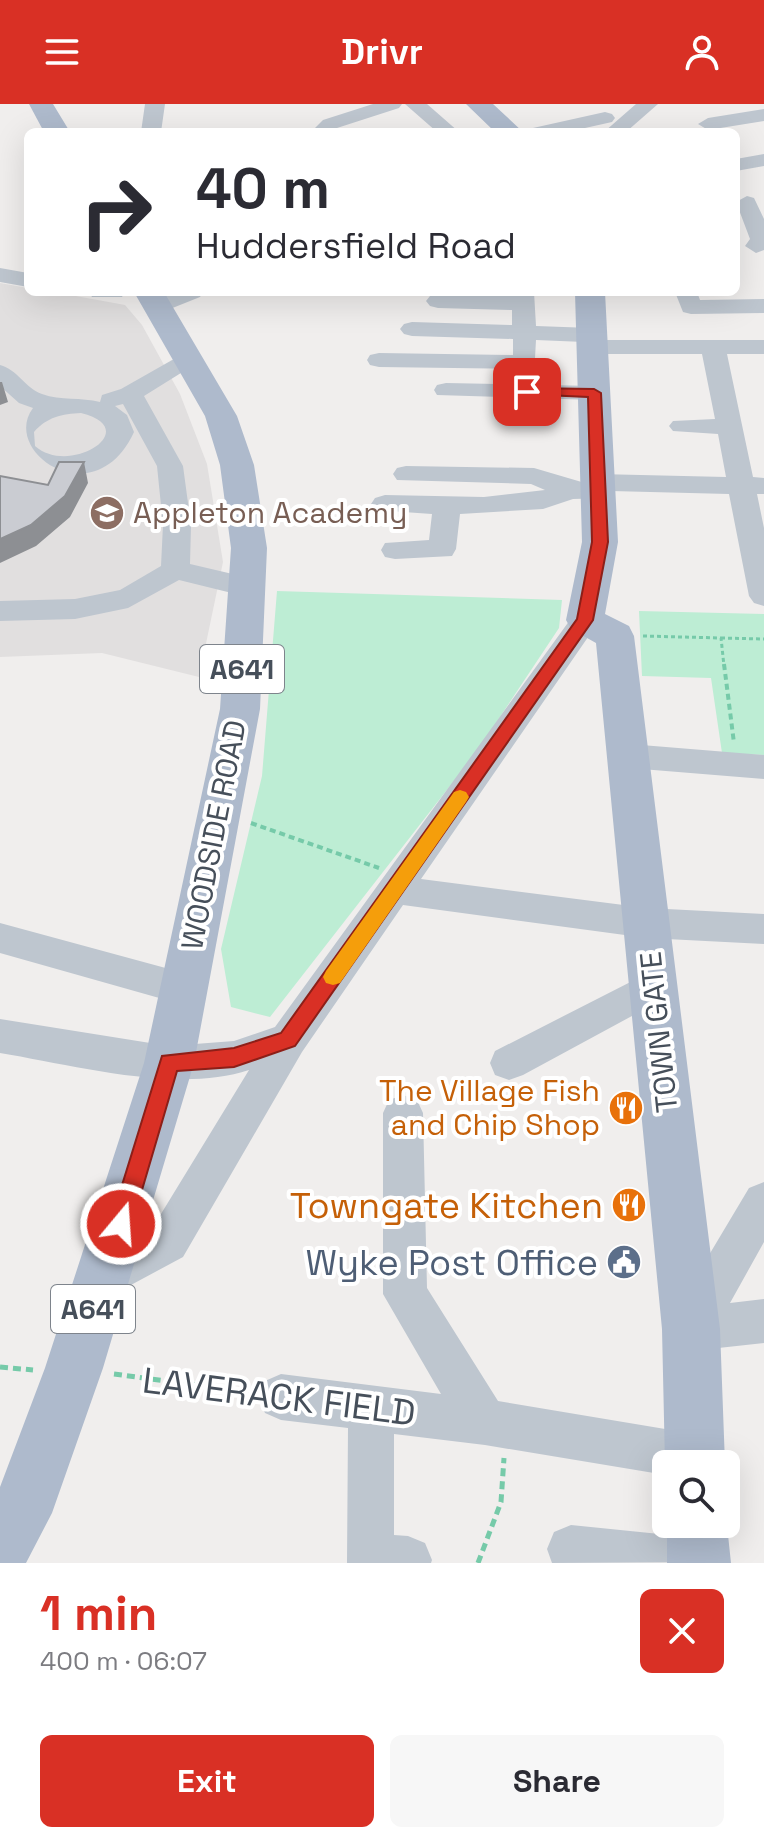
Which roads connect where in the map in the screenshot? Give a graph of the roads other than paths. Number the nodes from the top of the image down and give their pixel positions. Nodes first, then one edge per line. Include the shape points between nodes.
1 (41, 104) edge
2 (155, 104) edge
3 (415, 104) edge
4 (478, 104) edge
5 (648, 104) edge
6 (375, 106) edge
7 (764, 115) edge
8 (708, 124) dead end
9 (610, 125) edge
10 (55, 128) edge
11 (152, 128) edge
12 (330, 128) edge
13 (444, 128) edge
14 (505, 128) edge
15 (580, 128) edge
16 (764, 160) edge
17 (740, 164) edge
18 (747, 202) dead end
19 (752, 248) edge
20 (0, 275) edge
21 (24, 279) edge
22 (590, 296) edge
23 (687, 296) edge
24 (166, 297) edge
25 (523, 297) edge
26 (438, 301) dead end
27 (764, 306) edge
28 (412, 329) dead end
29 (524, 333) junction
30 (592, 341) junction
31 (713, 347) junction
32 (764, 347) edge
33 (188, 358) junction
34 (379, 360) dead end
35 (526, 362) junction
36 (0, 372) edge
37 (446, 390) dead end
38 (527, 392) junction
39 (594, 393) junction
40 (130, 394) junction
41 (65, 406) junction
42 (91, 406) junction
43 (682, 426) dead end
44 (728, 427) junction
45 (98, 458) junction
46 (170, 466) junction
47 (406, 474) dead end
48 (752, 486) edge
49 (589, 488) junction
50 (385, 504) dead end
51 (447, 507) junction
52 (395, 550) dead end
53 (175, 570) junction
54 (248, 587) junction
55 (764, 596) edge
56 (0, 611) edge
57 (600, 628) junction
58 (629, 756) junction
59 (764, 767) edge
60 (399, 883) junction
61 (647, 923) junction
62 (764, 929) edge
63 (0, 938) edge
64 (654, 986) junction
65 (184, 989) junction
66 (0, 1036) edge
67 (288, 1040) junction
68 (169, 1063) junction
69 (509, 1063) dead end
70 (403, 1113) dead end
71 (764, 1202) edge
72 (103, 1278) junction
73 (764, 1321) edge
74 (691, 1329) junction
75 (281, 1397) road end
76 (371, 1409) junction
77 (496, 1424) junction
78 (695, 1450) edge
79 (652, 1453) edge
80 (698, 1538) edge
81 (0, 1548) edge
82 (571, 1549) dead end
83 (408, 1560) dead end
84 (699, 1563) edge

1 - 10 main road
2 - 11 street
3 - 13 street
4 - 14 main road
5 - 9 street
6 - 12 street
7 - 8 street
9 - 15 street
16 - 17 street
18 - 19 street via 761,240
20 - 21 street
22 - 30 main road, TOWN GATE
23 - 27 street via 691,307
24 - 33 main road, WOODSIDE ROAD / A641
25 - 26 street
25 - 29 street
28 - 29 street
29 - 30 street
29 - 35 street
30 - 31 street
30 - 39 main road, TOWN GATE
31 - 32 street
31 - 44 street
33 - 40 street
33 - 54 main road, WOODSIDE ROAD / A641 via 231,439 247,527
34 - 35 street
35 - 38 street
36 - 41 street via 15,392
37 - 38 street
38 - 39 street
39 - 49 main road, TOWN GATE
40 - 42 street
40 - 46 street
41 - 42 street
41 - 45 street via 24,425 19,446 26,455 54,465
42 - 45 street via 108,411 122,427 115,447
43 - 44 street
44 - 48 street
45 - 46 street
46 - 53 street via 177,525
47 - 49 street via 534,476
48 - 49 street
48 - 55 street
49 - 51 street via 543,500
49 - 57 main road, TOWN GATE via 600,542
50 - 51 street
51 - 52 street via 442,549
53 - 54 street
53 - 56 street via 128,598 75,609
54 - 65 main road, WOODSIDE ROAD / A641 via 240,709
57 - 58 main road, TOWN GATE
57 - 60 street
58 - 59 street
58 - 61 main road, TOWN GATE
60 - 61 street
60 - 67 street
61 - 62 street
61 - 64 main road, TOWN GATE
63 - 65 street
64 - 69 street
64 - 74 main road, TOWN GATE
65 - 68 main road, WOODSIDE ROAD / A641
66 - 68 street
67 - 68 street via 234,1058
67 - 72 street via 168,1242
68 - 72 main road, A641
70 - 77 street via 405,1294
71 - 74 street
72 - 81 main road, A641 via 21,1513
73 - 74 street
74 - 78 main road, TOWN GATE
75 - 76 street, LAVERACK FIELD
76 - 77 street, LAVERACK FIELD
76 - 83 street via 370,1559
77 - 79 street, LAVERACK FIELD
80 - 84 main road
82 - 84 street

